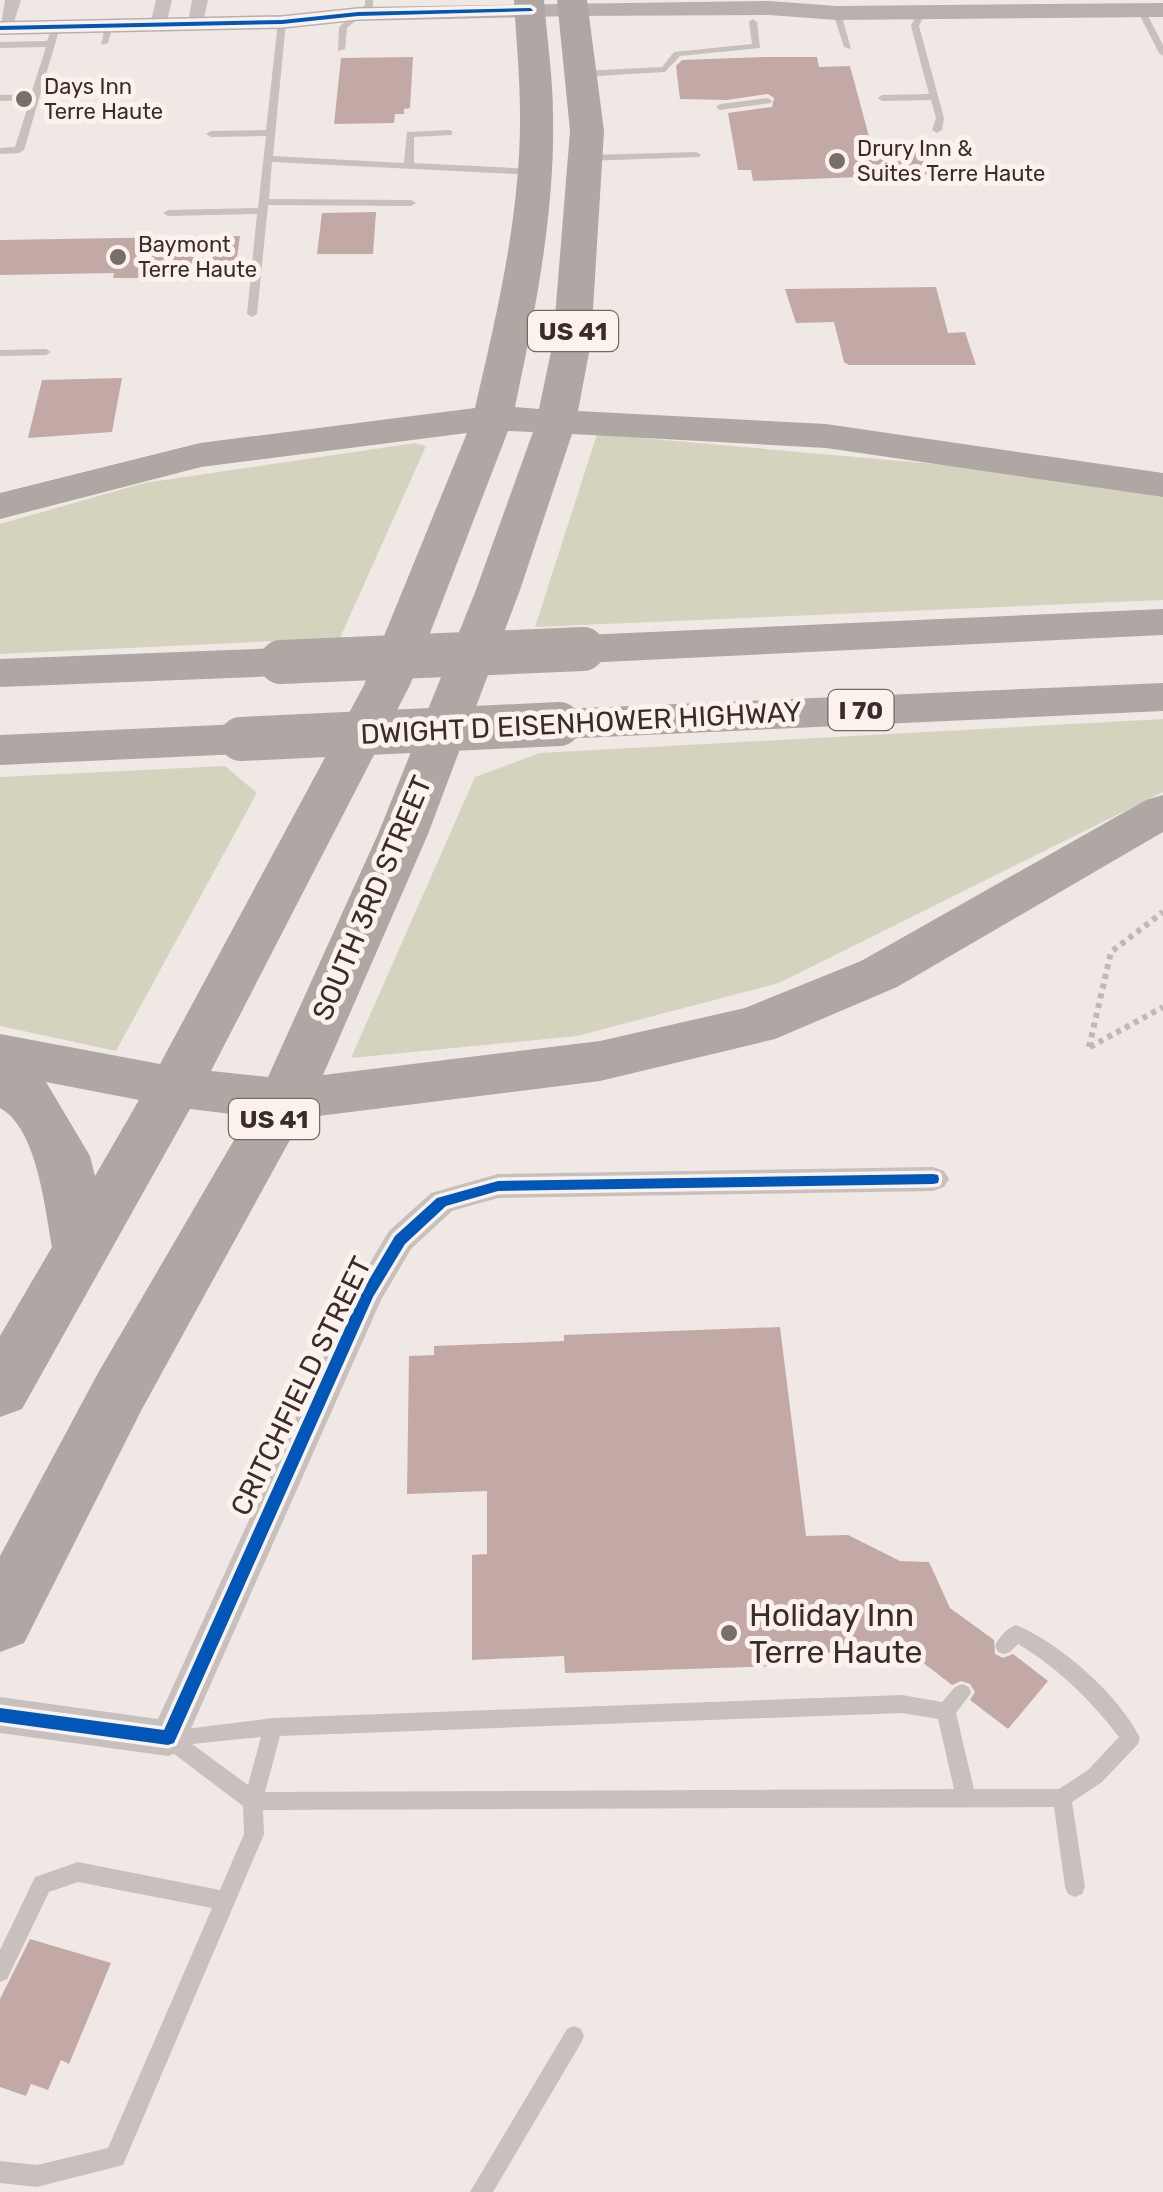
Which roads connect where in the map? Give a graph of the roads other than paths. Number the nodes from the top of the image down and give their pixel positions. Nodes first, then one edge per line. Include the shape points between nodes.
1 (13, 0) edge
2 (164, 0) edge
3 (1097, 5) edge
4 (920, 6) edge
5 (1152, 10) edge
6 (573, 11) edge
7 (198, 12) edge
8 (530, 12) edge
9 (837, 14) junction
10 (282, 22) junction
11 (353, 22) edge
12 (753, 22) junction
13 (158, 25) junction
14 (1, 34) edge
15 (53, 36) junction
16 (848, 47) dead end
17 (1163, 53) edge
18 (581, 74) junction
19 (34, 97) junction
20 (0, 98) edge
21 (882, 98) dead end
22 (934, 98) junction
23 (768, 101) dead end
24 (720, 107) dead end
25 (937, 130) dead end
26 (449, 132) dead end
27 (272, 133) junction
28 (210, 134) dead end
29 (0, 151) edge
30 (696, 155) dead end
31 (586, 158) junction
32 (270, 159) junction
33 (409, 165) junction
34 (533, 172) junction
35 (410, 204) dead end
36 (264, 206) junction
37 (168, 213) dead end
38 (252, 314) dead end
39 (572, 342) junction
40 (46, 352) dead end
41 (0, 353) edge
42 (493, 418) junction
43 (556, 422) junction
44 (826, 436) junction
45 (1163, 485) edge
46 (0, 506) edge
47 (1163, 622) edge
48 (0, 673) edge
49 (1163, 696) edge
50 (0, 750) edge
51 (1163, 811) edge
52 (0, 1054) edge
53 (0, 1083) edge
54 (175, 1087) junction
55 (285, 1100) junction
56 (934, 1179) dead end
57 (82, 1249) junction
58 (0, 1391) edge
59 (0, 1622) edge
60 (1004, 1646) dead end
61 (962, 1693) dead end
62 (946, 1711) junction
63 (0, 1715) edge
64 (273, 1728) junction
65 (168, 1738) junction
66 (966, 1798) junction
67 (1062, 1798) junction
68 (254, 1801) junction
69 (1076, 1887) dead end
70 (226, 1901) junction
71 (0, 1972) edge
72 (574, 2036) dead end
73 (0, 2172) edge
74 (480, 2192) edge

1 - 14 street
2 - 13 street
3 - 4 main road
3 - 5 main road
4 - 9 main road
4 - 22 lane via 915,26
5 - 17 lane
6 - 8 main road
6 - 9 main road via 769,8
6 - 12 main road
6 - 18 highway, SOUTH 3RD STREET / US 41
7 - 10 main road
7 - 13 main road
8 - 11 main road
8 - 34 highway, US 41 via 537,117
9 - 12 main road
9 - 16 lane
10 - 11 main road
10 - 27 lane
12 - 18 lane via 758,46 677,54 665,69
13 - 15 main road
14 - 15 main road
15 - 19 lane
18 - 31 highway, SOUTH 3RD STREET / US 41
19 - 20 lane
19 - 29 lane via 19,150
21 - 22 lane
22 - 25 lane
23 - 24 lane
26 - 33 lane via 410,134
27 - 28 lane
27 - 32 lane
30 - 31 lane
31 - 39 highway, SOUTH 3RD STREET / US 41
32 - 33 lane
32 - 36 lane
33 - 34 lane
34 - 42 highway, US 41 via 518,304
35 - 36 lane
36 - 37 lane
36 - 38 lane
39 - 43 highway, SOUTH 3RD STREET / US 41
39 - 44 highway via 608,384 666,411
40 - 41 lane
42 - 43 highway
42 - 46 highway via 200,455
42 - 54 highway, US 41 via 387,685
43 - 44 highway
43 - 55 highway, SOUTH 3RD STREET / US 41 via 402,834
44 - 45 highway
47 - 48 highway, bridge
49 - 50 highway, DWIGHT D EISENHOWER HIGHWAY / I 70, bridge
51 - 55 highway via 878,974 756,1024 600,1060
52 - 54 highway
53 - 57 highway via 30,1099 62,1156
54 - 55 highway
54 - 57 highway, US 41
55 - 59 highway, SOUTH 3RD STREET / US 41 via 120,1391
56 - 65 street, CRITCHFIELD STREET via 498,1186 442,1202 400,1240 366,1296
57 - 58 highway, US 41
60 - 67 lane via 1016,1633 1052,1654 1091,1686 1130,1738 1096,1776
61 - 62 lane
62 - 64 lane via 902,1704
62 - 66 lane
63 - 65 street
64 - 65 lane
64 - 68 lane
65 - 68 lane
66 - 67 lane
66 - 68 lane
67 - 69 lane
68 - 70 lane via 254,1834
70 - 71 lane via 78,1872 42,1884
70 - 73 lane via 115,2157 36,2176
72 - 74 lane

